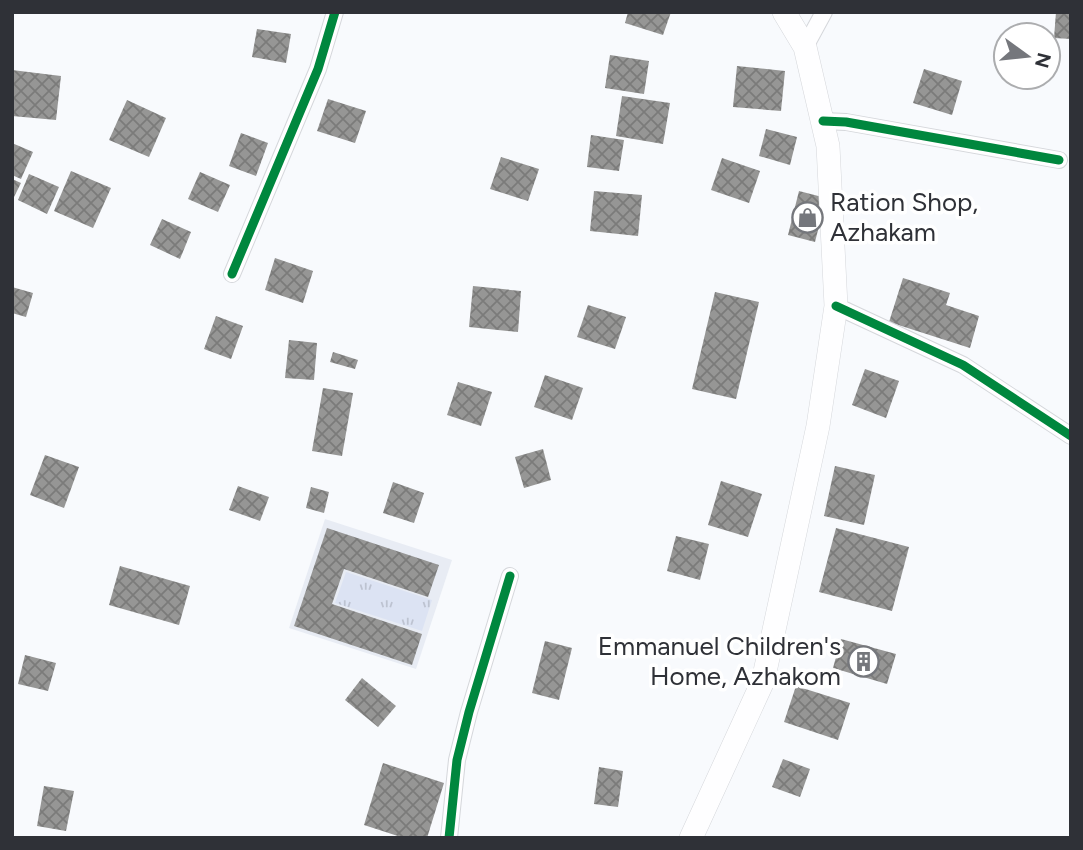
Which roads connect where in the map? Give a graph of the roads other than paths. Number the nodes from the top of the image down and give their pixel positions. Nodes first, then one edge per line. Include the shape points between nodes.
1 (335, 12) edge
2 (784, 12) edge
3 (824, 12) edge
4 (805, 47) junction
5 (822, 121) junction
6 (1059, 160) dead end
7 (232, 274) dead end
8 (836, 306) junction
9 (1071, 436) edge
10 (510, 576) dead end
11 (449, 838) edge
12 (691, 838) edge

1 - 7 street via 318,69
2 - 4 main road
3 - 4 street
4 - 5 main road
5 - 6 street
5 - 8 main road via 828,146
8 - 9 street via 963,365
8 - 12 main road via 817,426 763,681
10 - 11 street via 457,760

